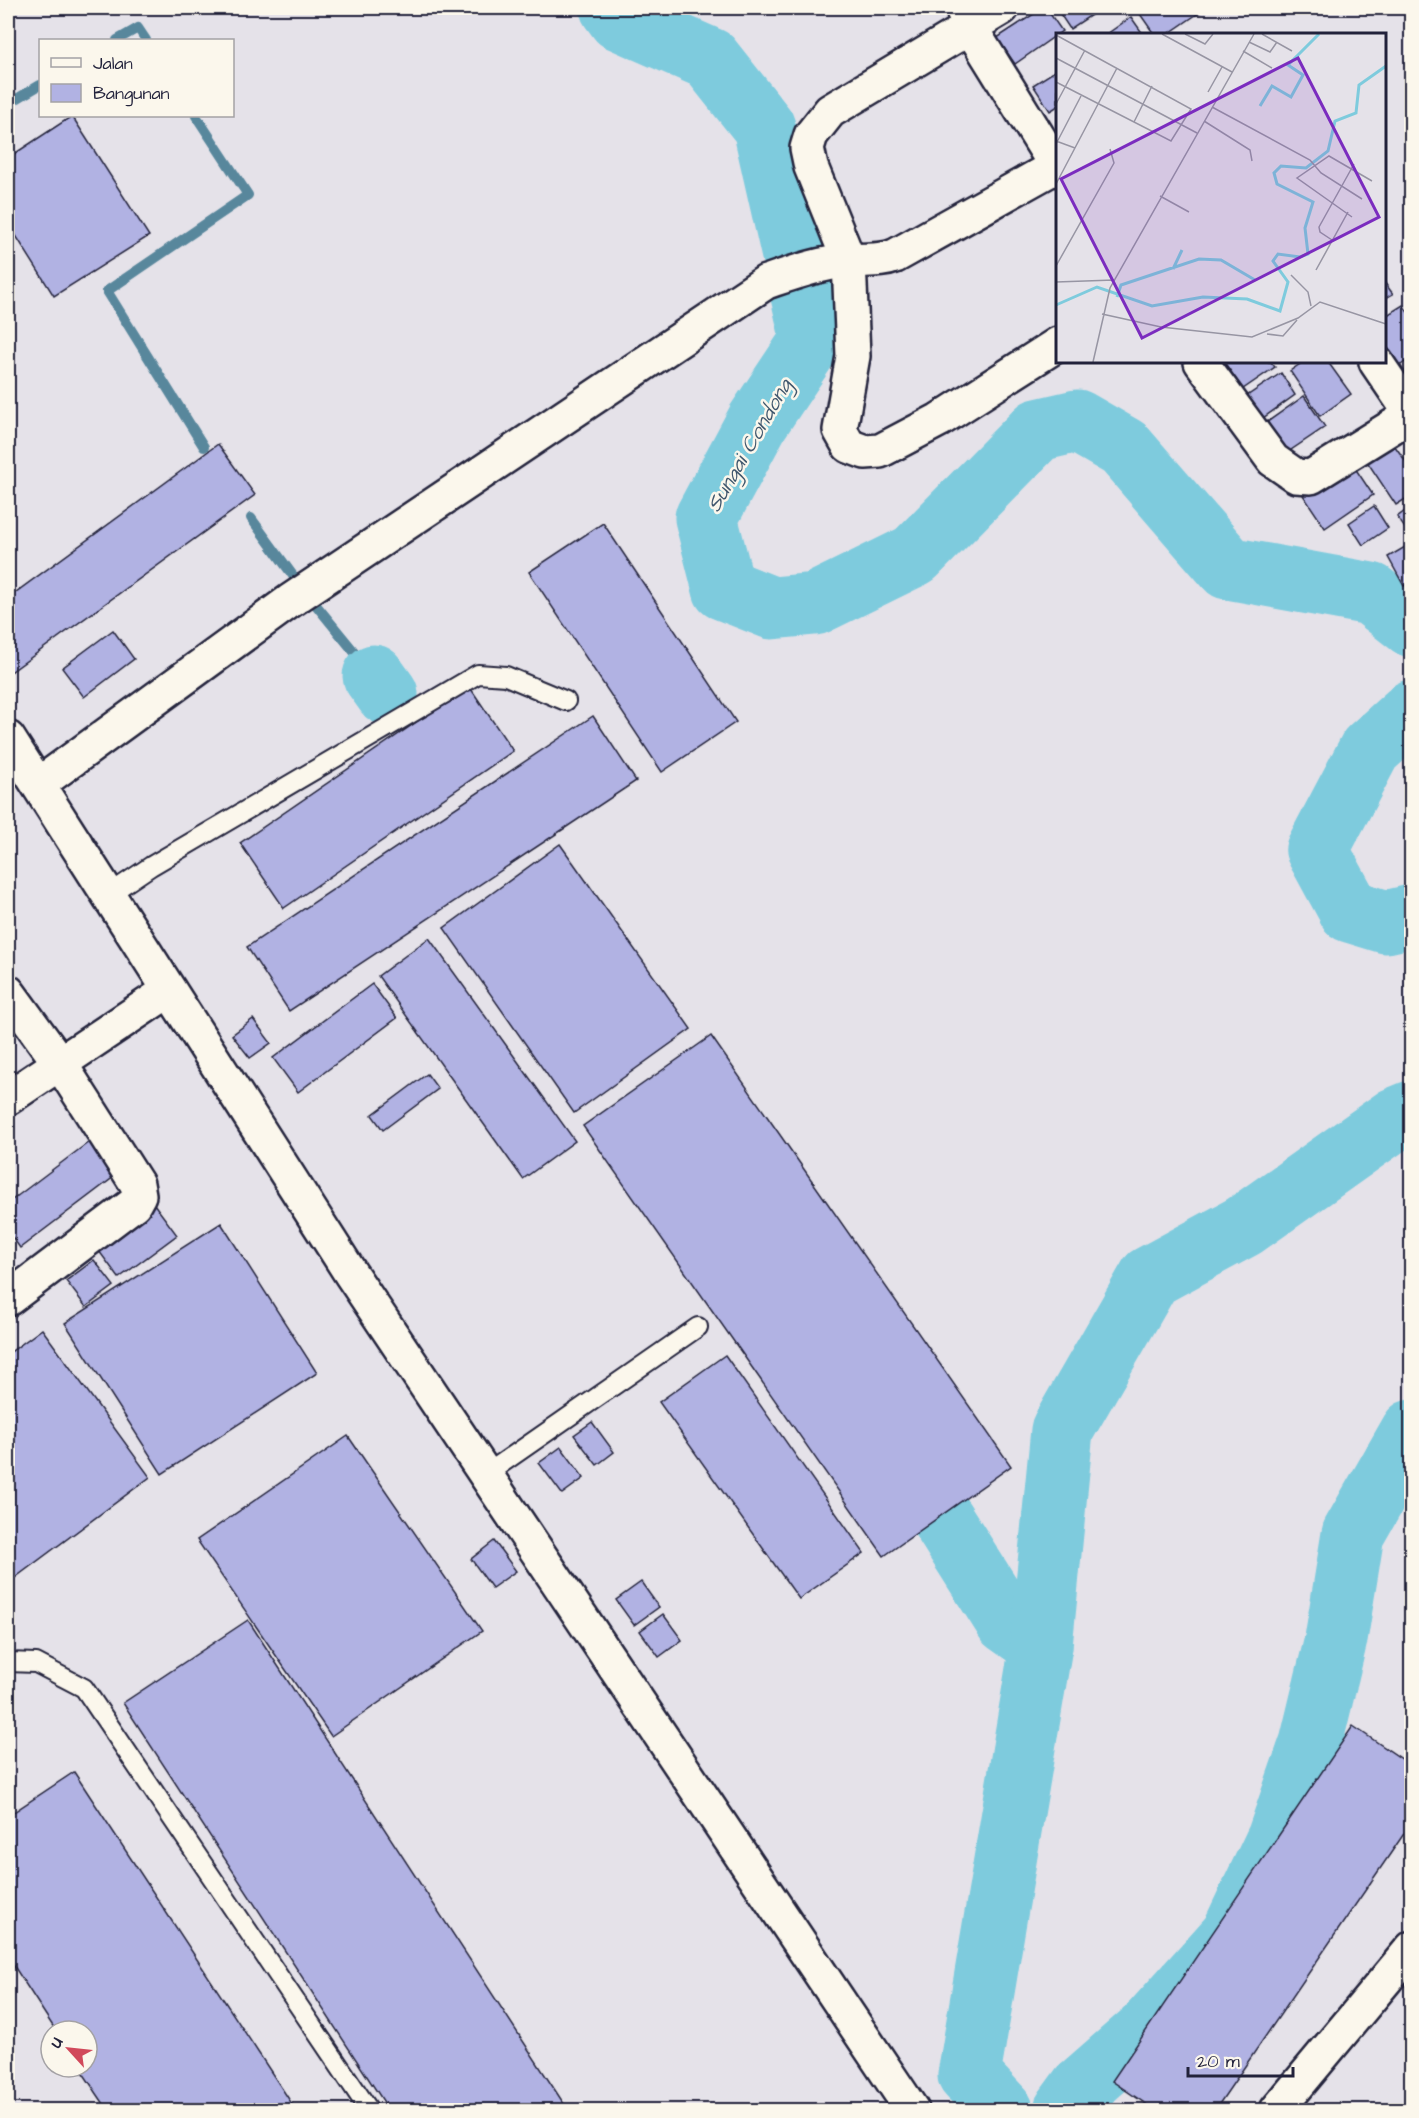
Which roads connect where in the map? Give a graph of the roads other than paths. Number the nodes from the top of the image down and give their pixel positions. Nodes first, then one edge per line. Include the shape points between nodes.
1 (1002, 8) edge
2 (966, 17) edge
3 (1056, 165) edge
4 (1056, 168) edge
5 (849, 261) junction
6 (1056, 345) edge
7 (1202, 363) edge
8 (1377, 363) edge
9 (1411, 415) edge
10 (566, 701) dead end
11 (8, 738) edge
12 (39, 784) junction
13 (108, 896) junction
14 (168, 991) junction
15 (8, 992) edge
16 (59, 1062) junction
17 (8, 1098) edge
18 (8, 1299) edge
19 (698, 1327) dead end
20 (485, 1475) junction
21 (8, 1662) edge
22 (1412, 1948) edge
23 (369, 2110) edge
24 (909, 2110) edge
25 (1277, 2110) edge

1 - 2 street
2 - 3 street
2 - 5 street via 830,111 811,135 807,148 810,167
4 - 5 street via 895,256 883,261
5 - 6 street via 853,356 840,430 849,446 865,452 880,451 939,420
5 - 12 street via 817,266 766,282 290,601
7 - 9 street via 1273,460 1296,476 1311,477
8 - 9 street
10 - 13 lane via 506,676 477,674 151,866
11 - 12 street
12 - 13 street
13 - 14 street
14 - 16 street
14 - 20 street
15 - 16 street
16 - 17 street
16 - 18 street via 138,1184 139,1195 134,1204
19 - 20 lane
20 - 24 street
21 - 23 lane via 36,1663 84,1688
22 - 25 street

